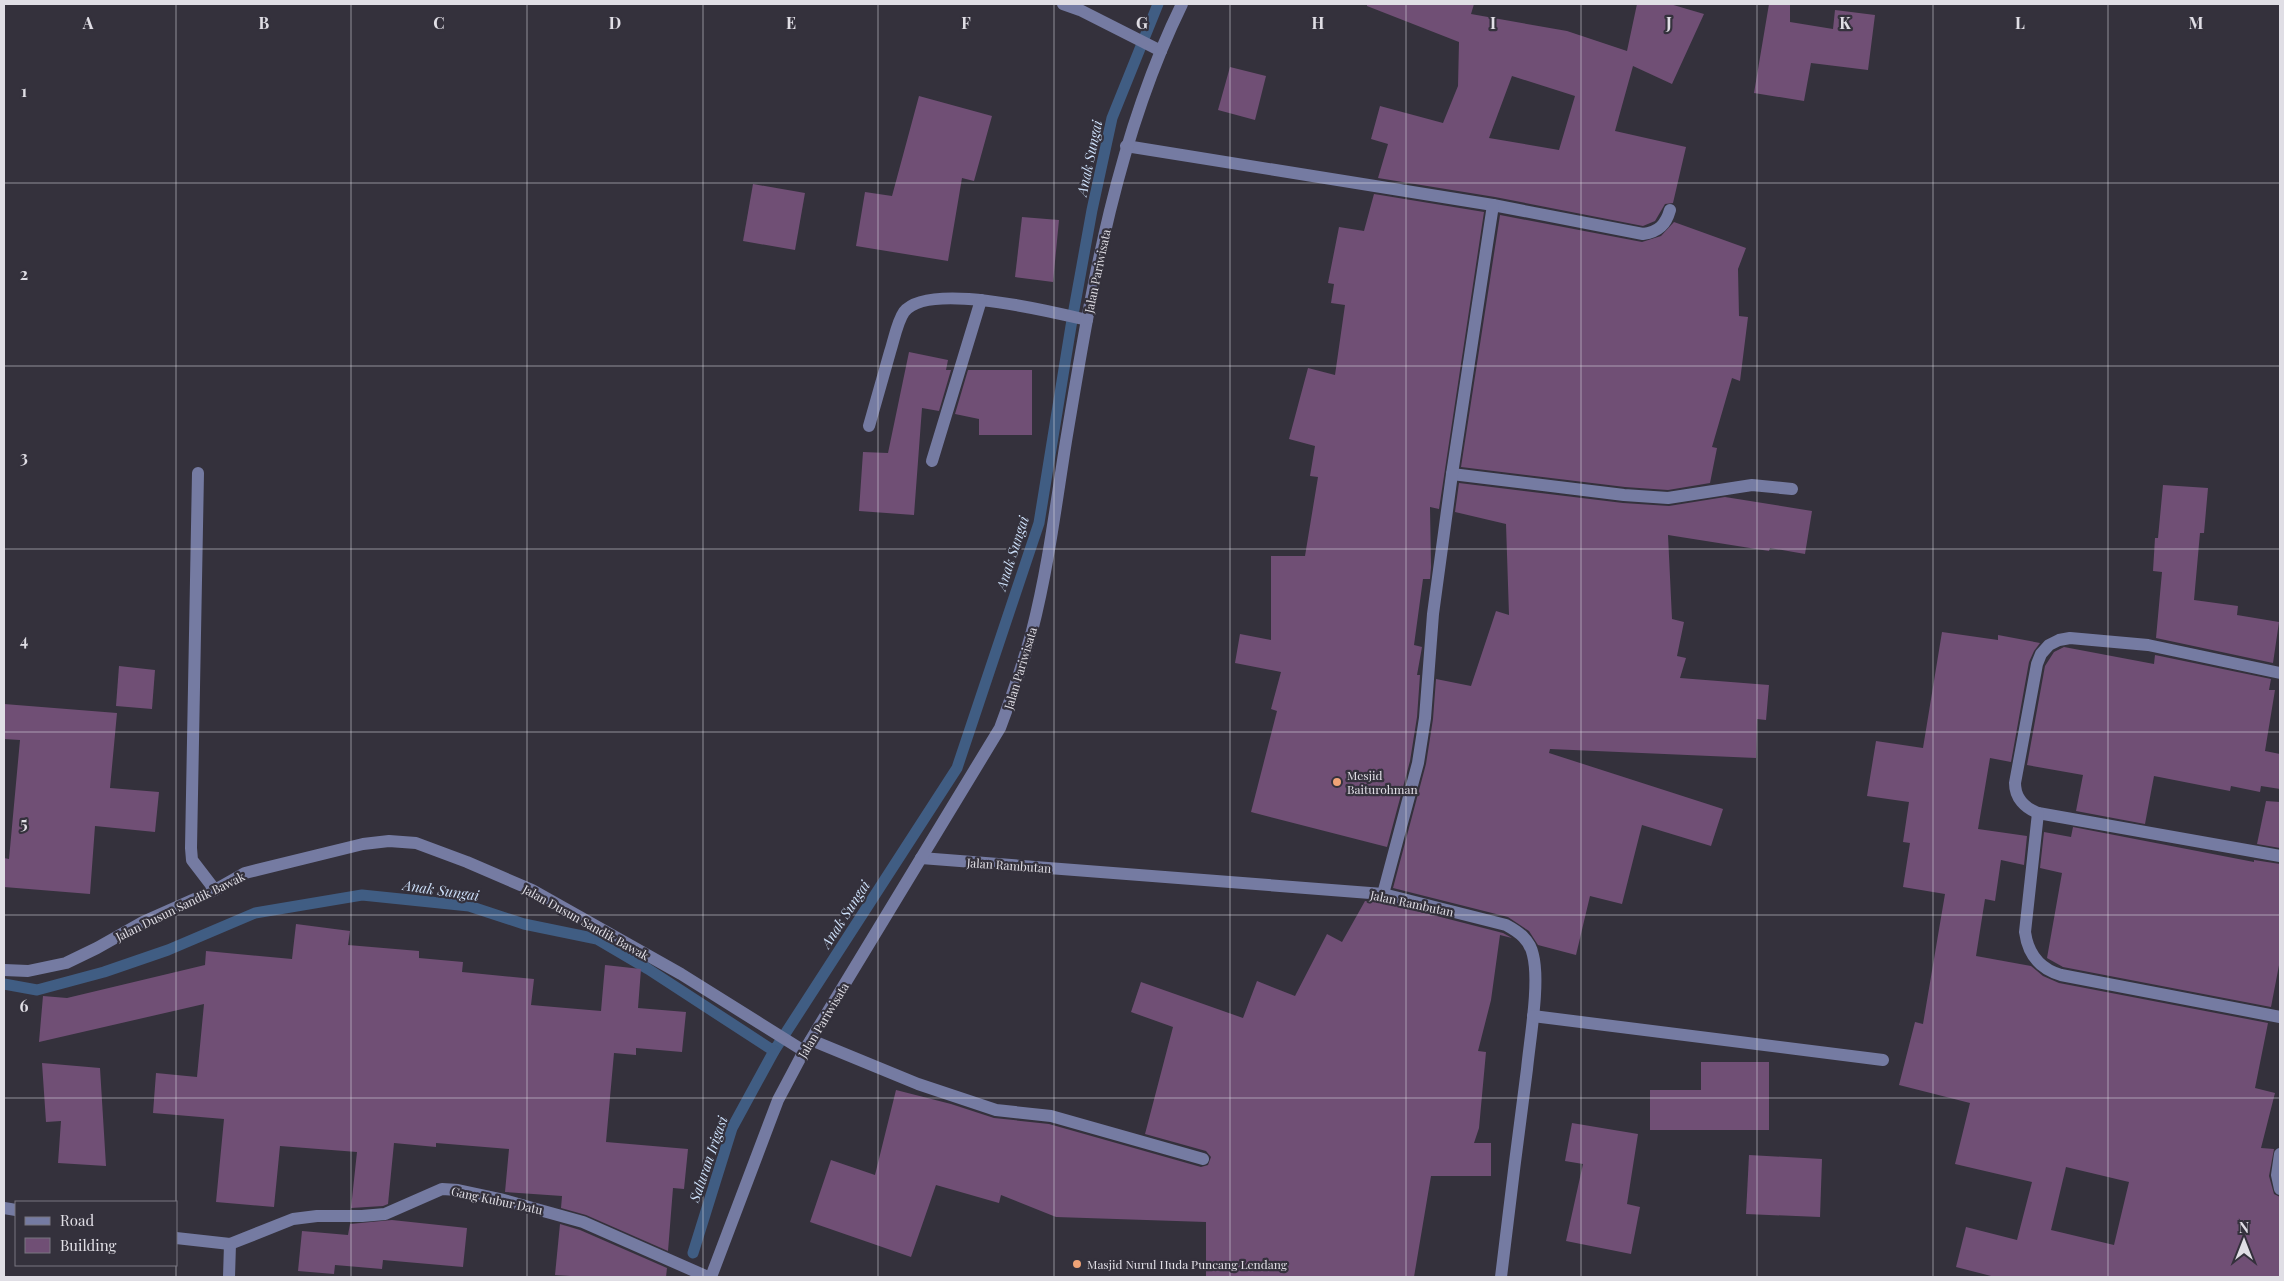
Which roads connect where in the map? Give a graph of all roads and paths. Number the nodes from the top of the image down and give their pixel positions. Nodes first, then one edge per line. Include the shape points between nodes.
1 (1064, 4) edge
2 (1182, 4) edge
3 (1161, 51) junction
4 (1126, 146) junction
5 (1493, 205) junction
6 (1670, 210) dead end
7 (981, 300) junction
8 (1087, 320) junction
9 (869, 426) dead end
10 (932, 461) dead end
11 (198, 473) dead end
12 (1452, 474) junction
13 (1792, 489) dead end
14 (2280, 673) edge
15 (2038, 813) junction
16 (2280, 856) edge
17 (921, 858) junction
18 (214, 890) junction
19 (1383, 894) junction
20 (4, 970) edge
21 (1533, 1016) junction
22 (2280, 1017) edge
23 (808, 1046) junction
24 (1883, 1060) dead end
25 (2280, 1154) edge
26 (1203, 1159) dead end
27 (2280, 1189) edge
28 (178, 1238) edge
29 (230, 1244) junction
30 (705, 1275) edge
31 (229, 1277) edge
32 (1501, 1277) edge

1 - 3 street
2 - 3 street, Jalan Pariwisata
3 - 4 street, Jalan Pariwisata
4 - 5 street
4 - 8 street, Jalan Pariwisata
5 - 6 street via 1643,234 1662,227
5 - 12 street
7 - 8 street via 1025,305
7 - 9 street via 930,300 913,305 904,312
7 - 10 street
8 - 17 street, Jalan Pariwisata via 1043,580 1018,680 1000,728
11 - 18 street via 190,848 192,860
12 - 13 street via 1668,498 1752,485
12 - 19 street via 1433,614 1418,763
14 - 15 street via 2148,645 2070,638 2054,642 2045,649 2037,664 2015,783 2019,798
15 - 16 street
15 - 22 street via 2025,932 2028,948 2041,965 2062,975
17 - 19 street, Jalan Rambutan
17 - 23 street, Jalan Pariwisata
18 - 20 street, Jalan Dusun Sandik Bawak via 143,922 66,963 28,971
18 - 23 street, Jalan Dusun Sandik Bawak via 245,873 278,863 363,844 388,841 416,843 532,890 681,974 789,1041
19 - 21 street, Jalan Rambutan via 1506,925 1518,931 1533,953
21 - 24 street
21 - 32 street, Jalan Rambutan
23 - 26 street, Jalan Dusun Sandik Bawak via 996,1110 1051,1116
23 - 30 street, Jalan Pariwisata via 778,1100
25 - 27 street via 2277,1175
28 - 29 street, Gang Kubur Datu
29 - 30 street, Gang Kubur Datu via 293,1219 385,1214 442,1189 458,1190 500,1198 583,1222
29 - 31 street

